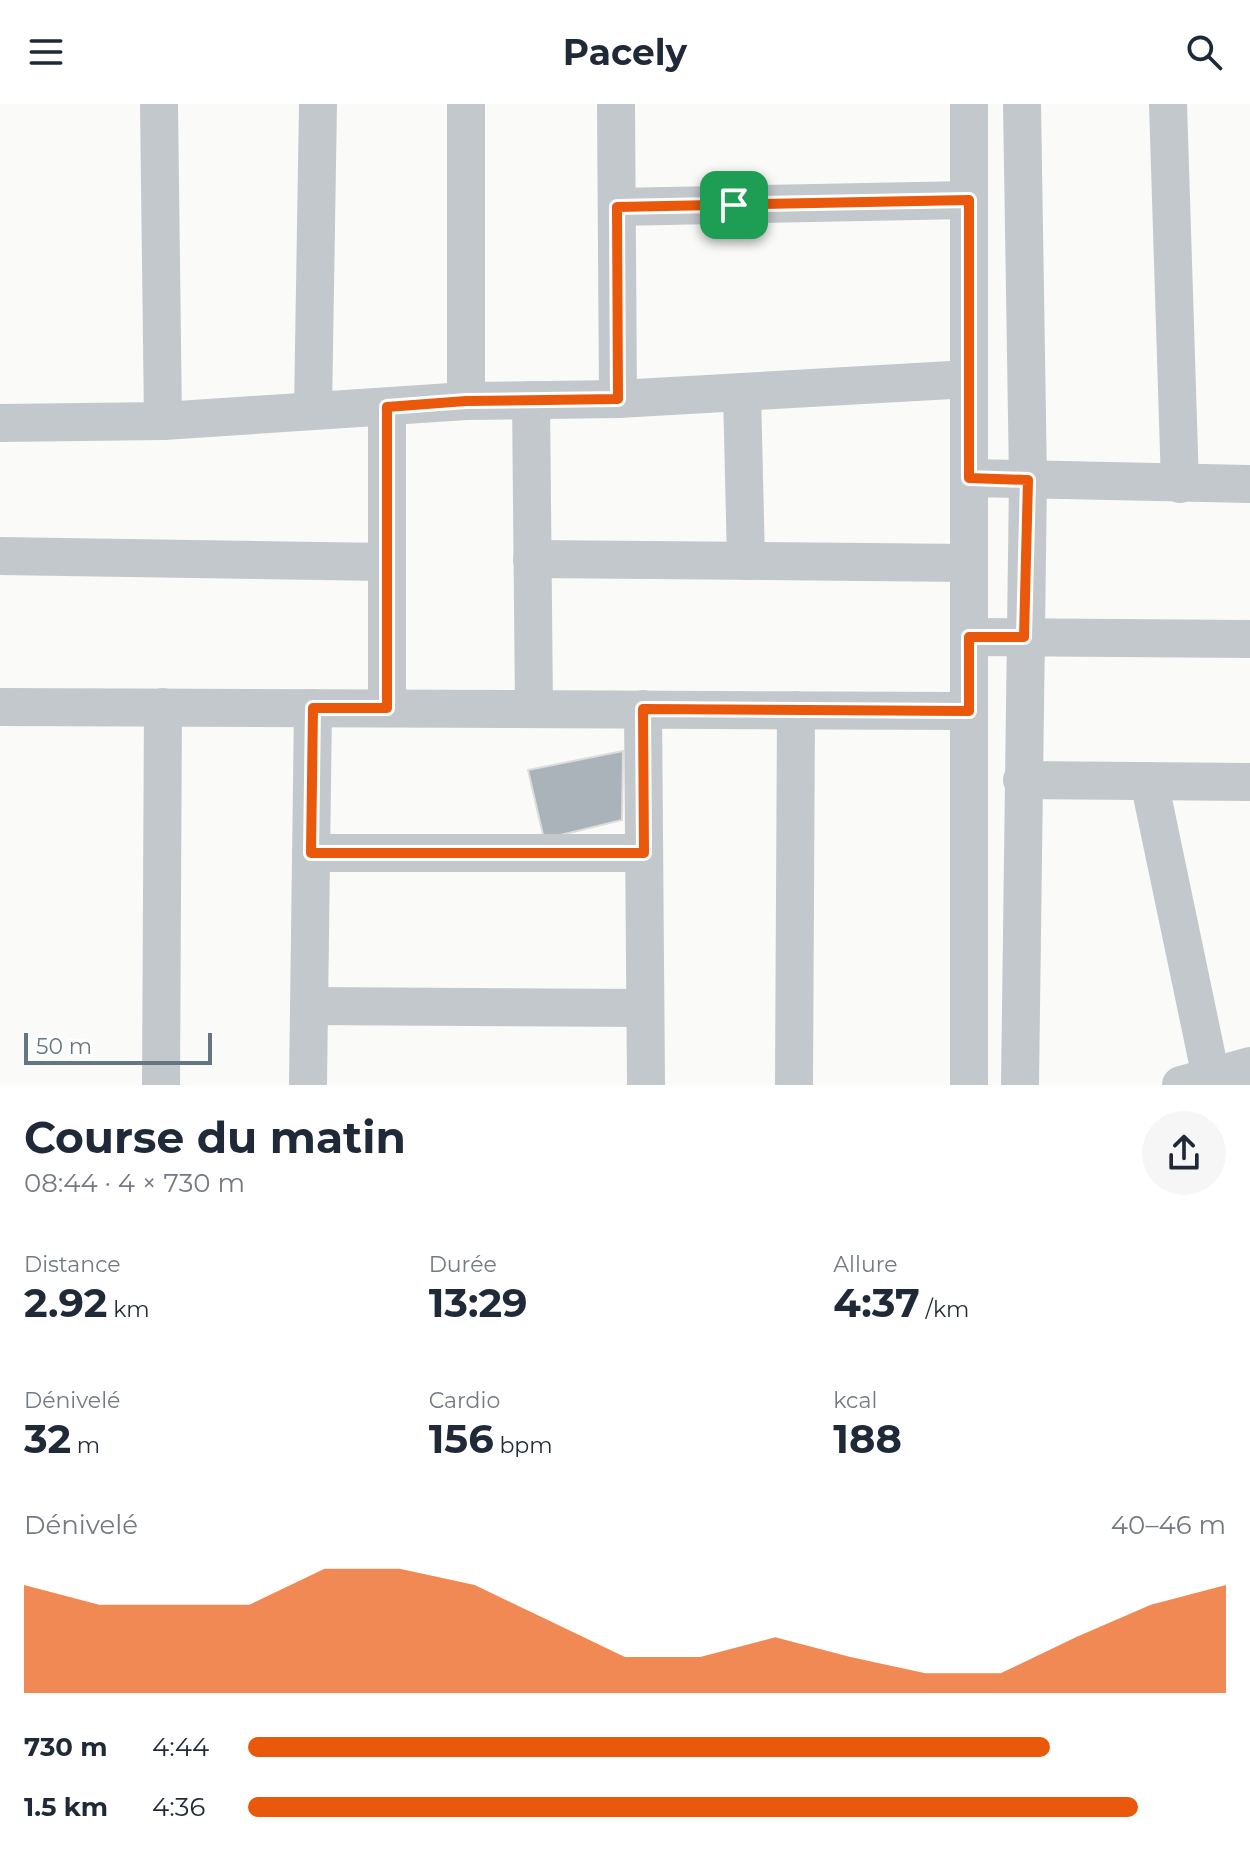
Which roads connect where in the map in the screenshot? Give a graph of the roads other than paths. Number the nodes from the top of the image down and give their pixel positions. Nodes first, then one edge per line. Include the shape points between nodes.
1 (159, 104) edge
2 (318, 104) edge
3 (466, 104) edge
4 (616, 104) edge
5 (969, 104) edge
6 (1022, 104) edge
7 (1168, 104) edge
8 (969, 200) junction
9 (617, 207) junction
10 (969, 379) junction
11 (742, 392) junction
12 (618, 399) junction
13 (531, 400) junction
14 (466, 401) junction
15 (387, 407) junction
16 (313, 410) junction
17 (163, 421) junction
18 (0, 423) edge
19 (969, 478) junction
20 (1028, 480) junction
21 (1180, 484) junction
22 (1250, 484) edge
23 (0, 556) edge
24 (532, 559) junction
25 (746, 561) junction
26 (386, 562) junction
27 (969, 563) junction
28 (969, 637) junction
29 (1024, 637) junction
30 (1250, 639) edge
31 (0, 707) edge
32 (163, 707) junction
33 (313, 708) junction
34 (387, 708) junction
35 (534, 709) junction
36 (643, 709) junction
37 (796, 710) junction
38 (969, 711) junction
39 (1022, 780) junction
40 (1149, 781) junction
41 (1250, 782) edge
42 (311, 853) junction
43 (644, 853) junction
44 (309, 1006) junction
45 (645, 1008) junction
46 (1250, 1066) edge
47 (1190, 1083) edge
48 (161, 1085) edge
49 (308, 1085) edge
50 (646, 1085) edge
51 (794, 1085) edge
52 (969, 1085) edge
53 (1020, 1085) edge

1 - 17 street
2 - 16 street
3 - 14 street
4 - 9 street
5 - 8 street
6 - 20 street
7 - 21 street
8 - 9 street
8 - 10 street
9 - 12 street
10 - 11 street
10 - 19 street
11 - 12 street
11 - 25 street
12 - 13 street
13 - 14 street
13 - 24 street
14 - 15 street
15 - 16 street
15 - 26 street
16 - 17 street
17 - 18 street
19 - 20 street
19 - 27 street
20 - 21 street
20 - 29 street
21 - 22 street
23 - 26 street
24 - 25 street
24 - 35 street
25 - 27 street
26 - 34 street
27 - 28 street
28 - 29 street
28 - 38 street
29 - 30 street
29 - 39 street
31 - 32 street
32 - 33 street
32 - 48 street
33 - 34 street
33 - 42 street
34 - 35 street
35 - 36 street
36 - 37 street
36 - 43 street
37 - 38 street
37 - 51 street
38 - 52 street
39 - 40 street
39 - 53 street
40 - 41 street
40 - 47 street
42 - 43 street
42 - 44 street
43 - 45 street
44 - 45 street
44 - 49 street
45 - 50 street
46 - 47 street

